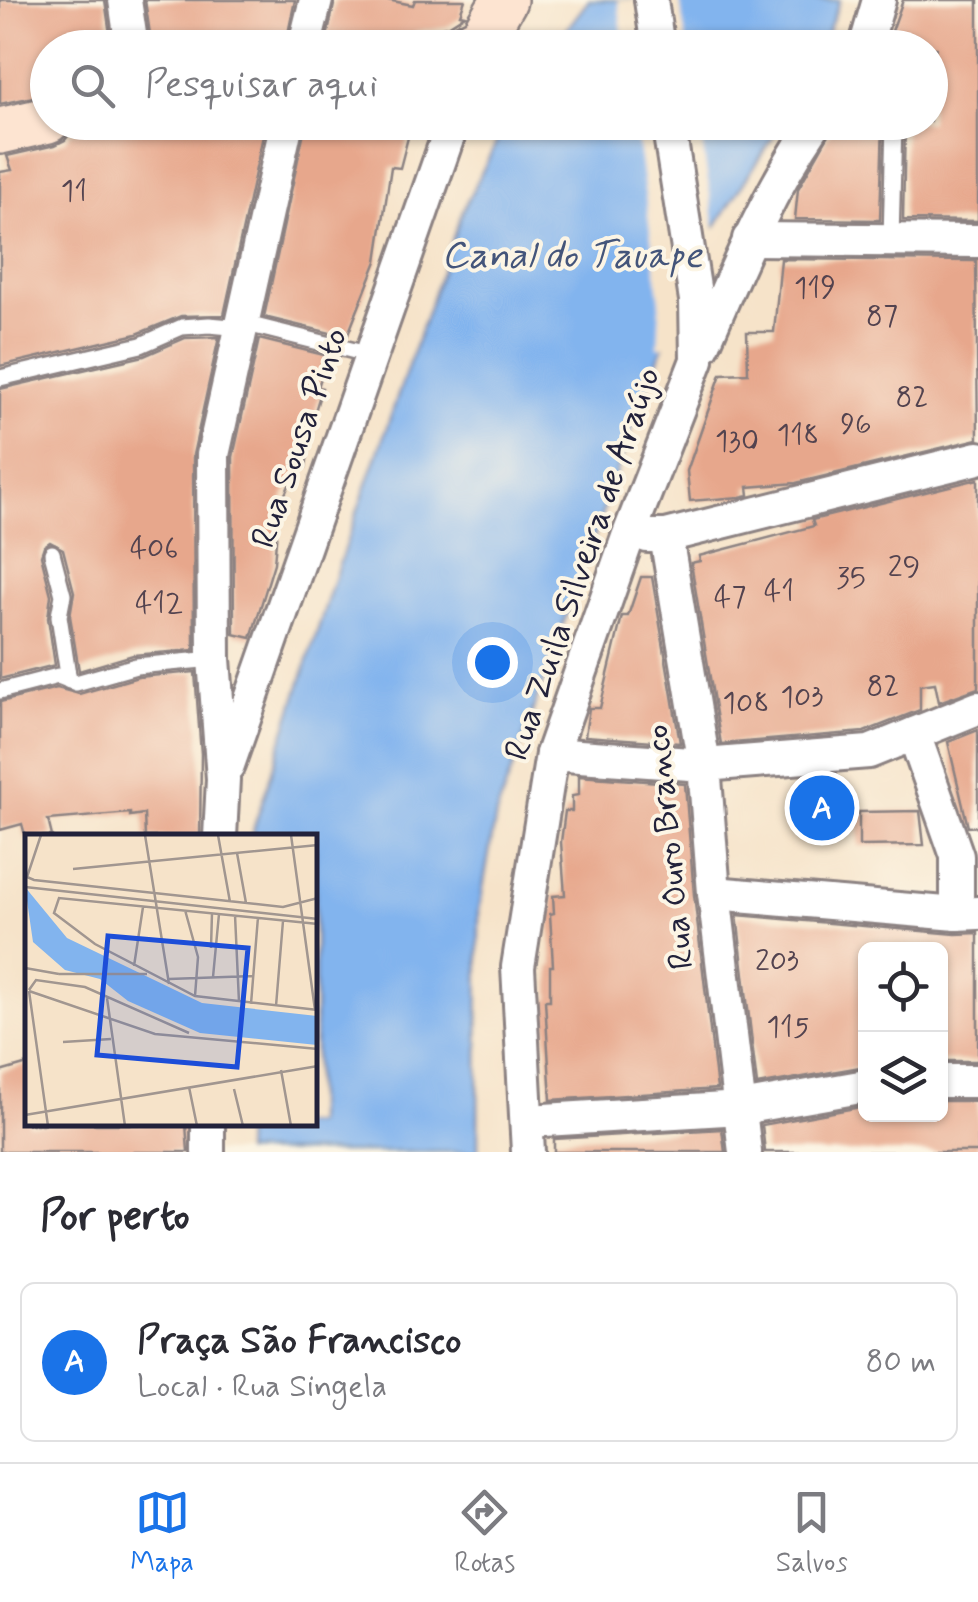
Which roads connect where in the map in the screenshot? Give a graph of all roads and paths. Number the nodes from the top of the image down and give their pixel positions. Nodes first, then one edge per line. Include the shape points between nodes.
1 (125, 0) edge
2 (316, 0) edge
3 (651, 0) edge
4 (878, 0) edge
5 (129, 30) edge
6 (308, 30) edge
7 (655, 30) edge
8 (870, 30) edge
9 (30, 124) edge
10 (0, 131) edge
11 (282, 140) edge
12 (446, 140) edge
13 (671, 140) edge
14 (804, 140) edge
15 (894, 140) edge
16 (749, 239) junction
17 (892, 240) junction
18 (978, 241) edge
19 (242, 325) junction
20 (371, 355) junction
21 (697, 360) junction
22 (0, 378) edge
23 (978, 458) edge
24 (666, 536) junction
25 (628, 537) junction
26 (52, 554) dead end
27 (214, 659) junction
28 (69, 681) junction
29 (0, 690) edge
30 (978, 708) edge
31 (914, 734) junction
32 (552, 754) junction
33 (704, 765) junction
34 (224, 779) junction
35 (220, 834) edge
36 (967, 856) edge
37 (714, 894) junction
38 (967, 913) edge
39 (948, 1081) edge
40 (978, 1081) edge
41 (858, 1087) edge
42 (741, 1108) junction
43 (528, 1136) edge
44 (744, 1152) edge

1 - 5 street
2 - 6 street
3 - 7 street
4 - 8 street
9 - 10 street
11 - 19 street, Rua Sousa Pinto
12 - 20 street, Rua Sousa Pinto
13 - 21 street, Rua Zuila Silveira de Araújo via 696,300
14 - 16 street
15 - 17 lane
16 - 17 street
16 - 21 street
17 - 18 street
19 - 20 lane
19 - 22 lane via 182,327 141,345
19 - 27 street, Rua Sousa Pinto via 213,455
20 - 34 street, Rua Sousa Pinto
21 - 25 street, Rua Zuila Silveira de Araújo
23 - 24 street
24 - 25 street
24 - 33 street, Rua Ouro Branco
25 - 32 street, Rua Zuila Silveira de Araújo
26 - 28 lane
27 - 28 lane
27 - 34 street, Rua Sousa Pinto
28 - 29 lane via 58,676
30 - 31 street
31 - 33 street via 868,752
31 - 36 street
32 - 33 street
32 - 43 street, Rua Zuila Silveira de Araújo via 518,967
33 - 37 street, Rua Ouro Branco
34 - 35 street, Rua Sousa Pinto
36 - 38 street
37 - 38 street
37 - 42 street, Rua Ouro Branco
39 - 40 street
41 - 42 street
42 - 43 street
42 - 44 street, Rua Ouro Branco

